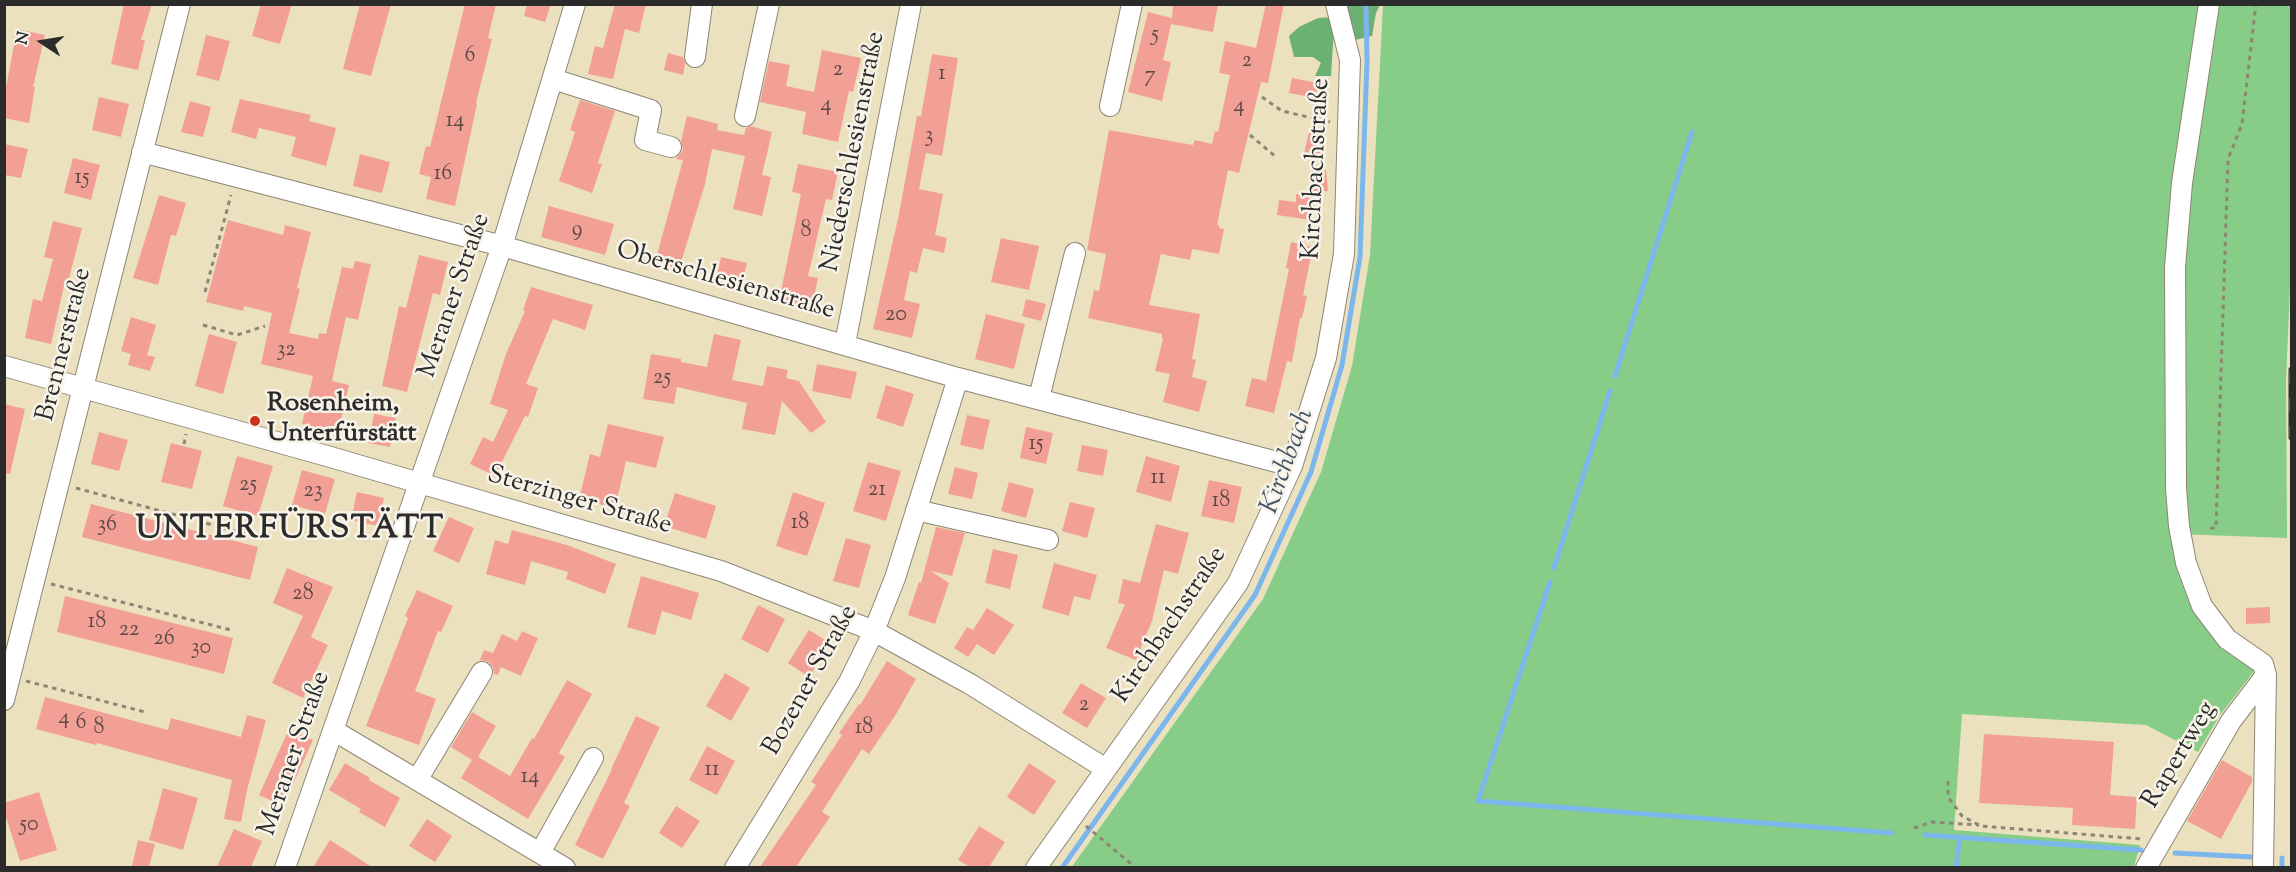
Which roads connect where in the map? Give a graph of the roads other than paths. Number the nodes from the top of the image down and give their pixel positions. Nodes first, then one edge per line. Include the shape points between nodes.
1 (180, 4) edge
2 (575, 4) edge
3 (702, 4) edge
4 (769, 4) edge
5 (911, 4) edge
6 (1132, 4) edge
7 (1335, 4) edge
8 (2209, 4) edge
9 (695, 57) dead end
10 (553, 79) junction
11 (1110, 106) dead end
12 (745, 116) dead end
13 (671, 147) dead end
14 (141, 152) junction
15 (502, 246) junction
16 (1075, 253) dead end
17 (845, 344) junction
18 (4, 366) edge
19 (958, 378) junction
20 (83, 389) junction
21 (1039, 398) junction
22 (1292, 466) junction
23 (419, 484) junction
24 (916, 510) junction
25 (1048, 540) dead end
26 (874, 631) junction
27 (482, 672) dead end
28 (2266, 675) junction
29 (4, 700) edge
30 (333, 730) junction
31 (593, 758) dead end
32 (1106, 769) junction
33 (417, 780) junction
34 (540, 853) junction
35 (285, 867) edge
36 (565, 867) edge
37 (735, 867) edge
38 (1036, 867) edge
39 (2146, 867) edge
40 (2263, 867) edge

1 - 14 street, Brennerstraße
2 - 10 street, Meraner Straße
3 - 9 street
4 - 12 street
5 - 17 street, Niederschlesienstraße
6 - 11 street
7 - 22 street, Kirchbachstraße via 1350,60 1344,254 1326,358
8 - 28 street via 2182,183 2175,267 2179,526 2186,563 2202,606 2227,639 2263,664
10 - 13 street via 651,110 645,140
10 - 15 street, Meraner Straße
14 - 15 street, Oberschlesienstraße
14 - 20 street, Brennerstraße
15 - 17 street, Oberschlesienstraße
15 - 23 street, Meraner Straße
16 - 21 street
17 - 19 street, Oberschlesienstraße
18 - 20 street, Sterzinger Straße
19 - 21 street, Oberschlesienstraße
19 - 24 street, Bozener Straße
20 - 23 street, Sterzinger Straße
20 - 29 street, Brennerstraße
21 - 22 street, Oberschlesienstraße
22 - 32 street, Kirchbachstraße via 1238,583
23 - 26 street, Sterzinger Straße via 721,571
23 - 30 street, Meraner Straße
24 - 25 street
24 - 26 street, Bozener Straße
26 - 32 street, Sterzinger Straße via 970,684
26 - 37 street, Bozener Straße via 849,682
27 - 33 street
28 - 39 street, Rapertweg via 2230,721
28 - 40 street
30 - 33 street
30 - 35 street, Meraner Straße
31 - 34 street
32 - 38 street, Kirchbachstraße
33 - 34 street
34 - 36 street

